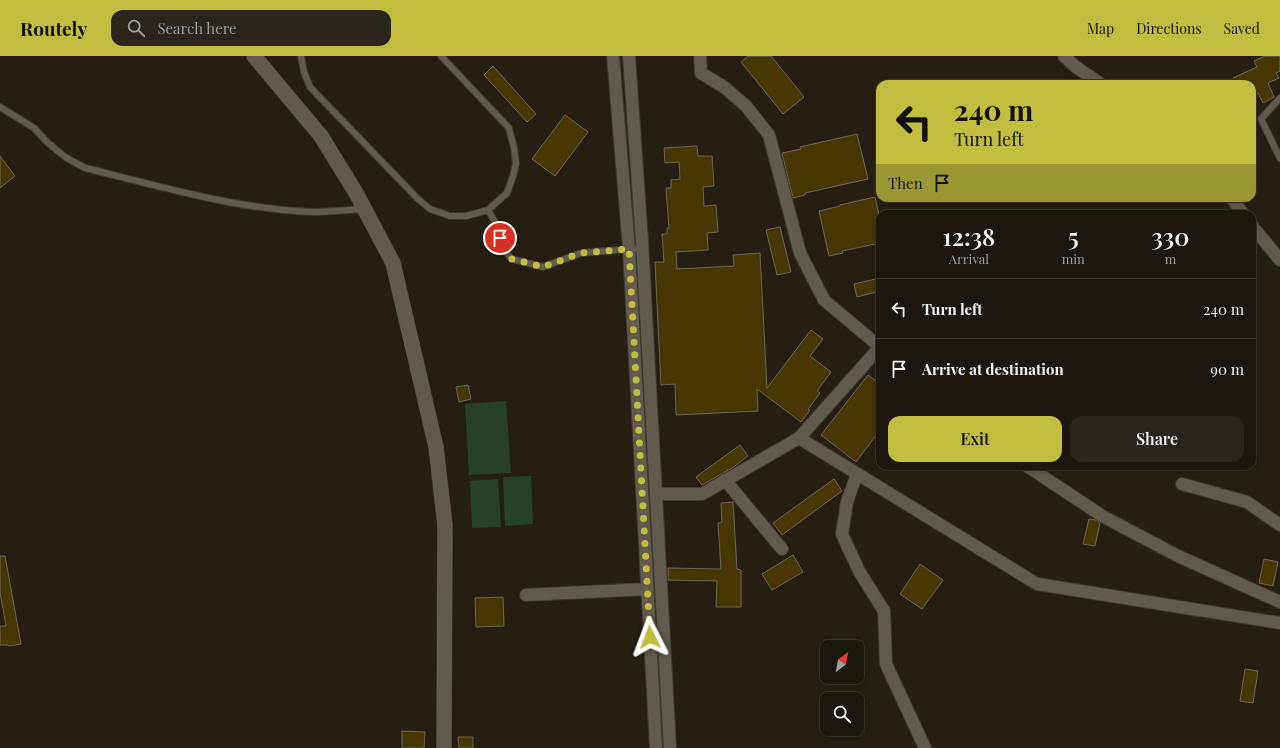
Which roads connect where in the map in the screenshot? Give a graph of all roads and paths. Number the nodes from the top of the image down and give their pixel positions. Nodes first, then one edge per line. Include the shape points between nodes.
1 (254, 56) edge
2 (301, 56) edge
3 (441, 56) edge
4 (613, 56) edge
5 (629, 56) edge
6 (700, 56) edge
7 (1064, 56) edge
8 (1095, 80) edge
9 (1280, 98) edge
10 (0, 107) edge
11 (1280, 158) edge
12 (364, 209) junction
13 (488, 210) junction
14 (1256, 231) edge
15 (642, 248) junction
16 (629, 249) junction
17 (1280, 260) edge
18 (876, 344) edge
19 (876, 351) edge
20 (798, 438) junction
21 (1033, 470) edge
22 (857, 474) junction
23 (725, 480) junction
24 (1182, 484) dead end
25 (656, 494) junction
26 (1280, 525) edge
27 (782, 549) dead end
28 (648, 589) junction
29 (526, 595) dead end
30 (1280, 602) edge
31 (1280, 623) edge
32 (444, 748) edge
33 (656, 748) edge
34 (670, 748) edge
35 (925, 748) edge

1 - 12 street via 321,136
2 - 13 lane via 310,87 430,209 450,216 466,216
3 - 13 lane via 509,128 516,163 513,176 507,193
4 - 16 street
5 - 15 street
6 - 18 street via 701,73 724,87 746,106 769,135 800,253 824,300
7 - 8 street
9 - 11 lane via 1261,119
10 - 12 lane via 34,128 65,157 85,168 240,204 278,210 313,212
12 - 32 street via 393,263 436,448 445,525
13 - 16 lane via 499,229 501,247 512,259 543,267 581,253
14 - 17 street
15 - 16 lane
15 - 25 street
16 - 28 street
19 - 20 street
20 - 22 street
20 - 23 street
21 - 30 street via 1104,517 1178,556
22 - 31 street via 1037,584
22 - 35 street via 847,502 842,534 859,571 884,611 886,664
23 - 25 street via 702,494
23 - 27 street
24 - 26 street via 1247,502
25 - 34 street
28 - 29 street
28 - 33 street

